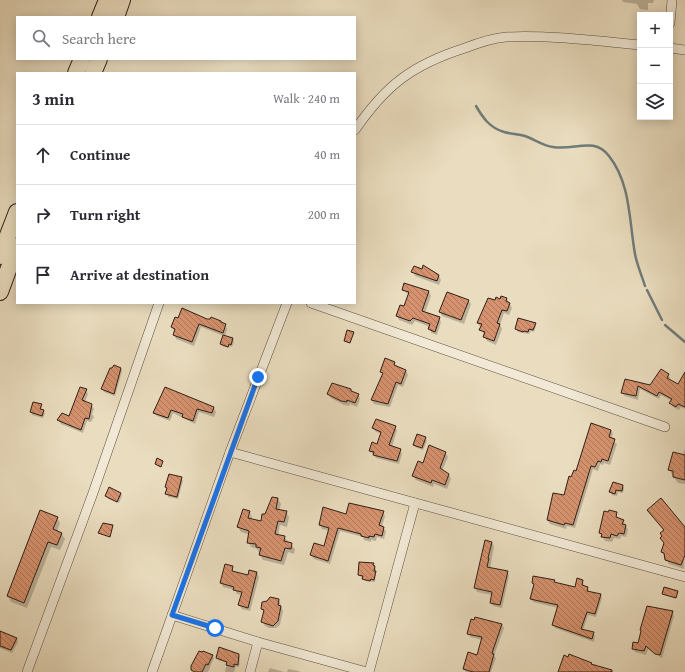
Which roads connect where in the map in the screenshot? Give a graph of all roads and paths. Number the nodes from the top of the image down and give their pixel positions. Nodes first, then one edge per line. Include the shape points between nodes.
1 (672, 0) edge
2 (671, 12) edge
3 (637, 45) edge
4 (673, 48) edge
5 (685, 50) edge
6 (82, 60) edge
7 (98, 60) edge
8 (76, 72) edge
9 (93, 72) edge
10 (356, 129) edge
11 (16, 215) edge
12 (16, 249) edge
13 (0, 256) edge
14 (0, 292) edge
15 (159, 304) edge
16 (286, 304) edge
17 (315, 304) edge
18 (665, 427) dead end
19 (230, 452) junction
20 (415, 504) junction
21 (685, 577) edge
22 (172, 615) junction
23 (258, 642) junction
24 (26, 672) edge
25 (152, 672) edge
26 (250, 672) edge
27 (368, 672) edge

1 - 2 street
3 - 10 street via 541,36 504,38 474,44 431,61 400,78 373,105
4 - 5 street
6 - 8 highway
7 - 9 highway
11 - 13 highway
12 - 14 highway
15 - 24 street via 93,493
16 - 19 street
17 - 18 street
19 - 20 street
19 - 22 street
20 - 21 street
20 - 27 street
22 - 23 street
22 - 25 street
23 - 26 street
23 - 27 street

